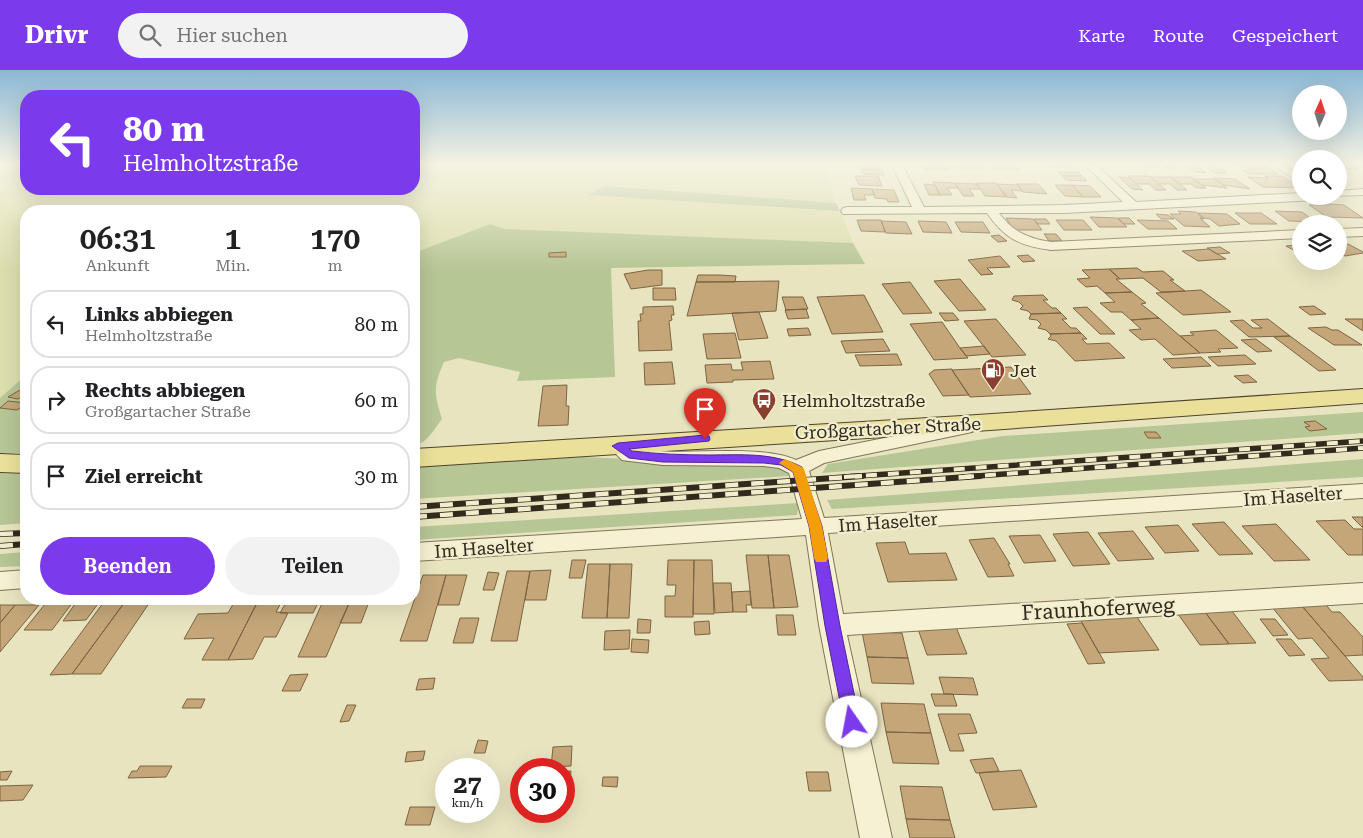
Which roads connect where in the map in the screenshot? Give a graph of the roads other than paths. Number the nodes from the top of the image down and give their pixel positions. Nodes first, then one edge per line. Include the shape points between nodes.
1 (914, 199) edge
2 (1126, 199) edge
3 (1265, 199) edge
4 (1134, 206) junction
5 (847, 210) dead end
6 (990, 210) junction
7 (920, 211) junction
8 (1363, 232) edge
9 (1347, 233) edge
10 (1292, 234) edge
11 (1363, 396) edge
12 (962, 424) junction
13 (618, 446) junction
14 (420, 458) edge
15 (0, 463) edge
16 (20, 464) edge
17 (798, 469) junction
18 (1363, 491) edge
19 (816, 526) junction
20 (420, 552) edge
21 (20, 579) edge
22 (0, 580) edge
23 (1363, 593) edge
24 (832, 626) junction
25 (876, 838) edge

1 - 7 street
2 - 4 street
3 - 4 street
4 - 6 street
5 - 7 street
6 - 7 street
6 - 10 street via 1018,240 1051,246
8 - 9 street
11 - 12 main road, Großgartacher Straße
12 - 13 main road, Großgartacher Straße
12 - 17 street via 966,429 819,456
13 - 14 main road, Großgartacher Straße
13 - 17 street via 629,455 764,459 784,462
15 - 16 main road
17 - 19 street
18 - 19 street, Im Haselter
19 - 20 street, Im Haselter
19 - 24 street
21 - 22 street
23 - 24 street, Fraunhoferweg
24 - 25 street

